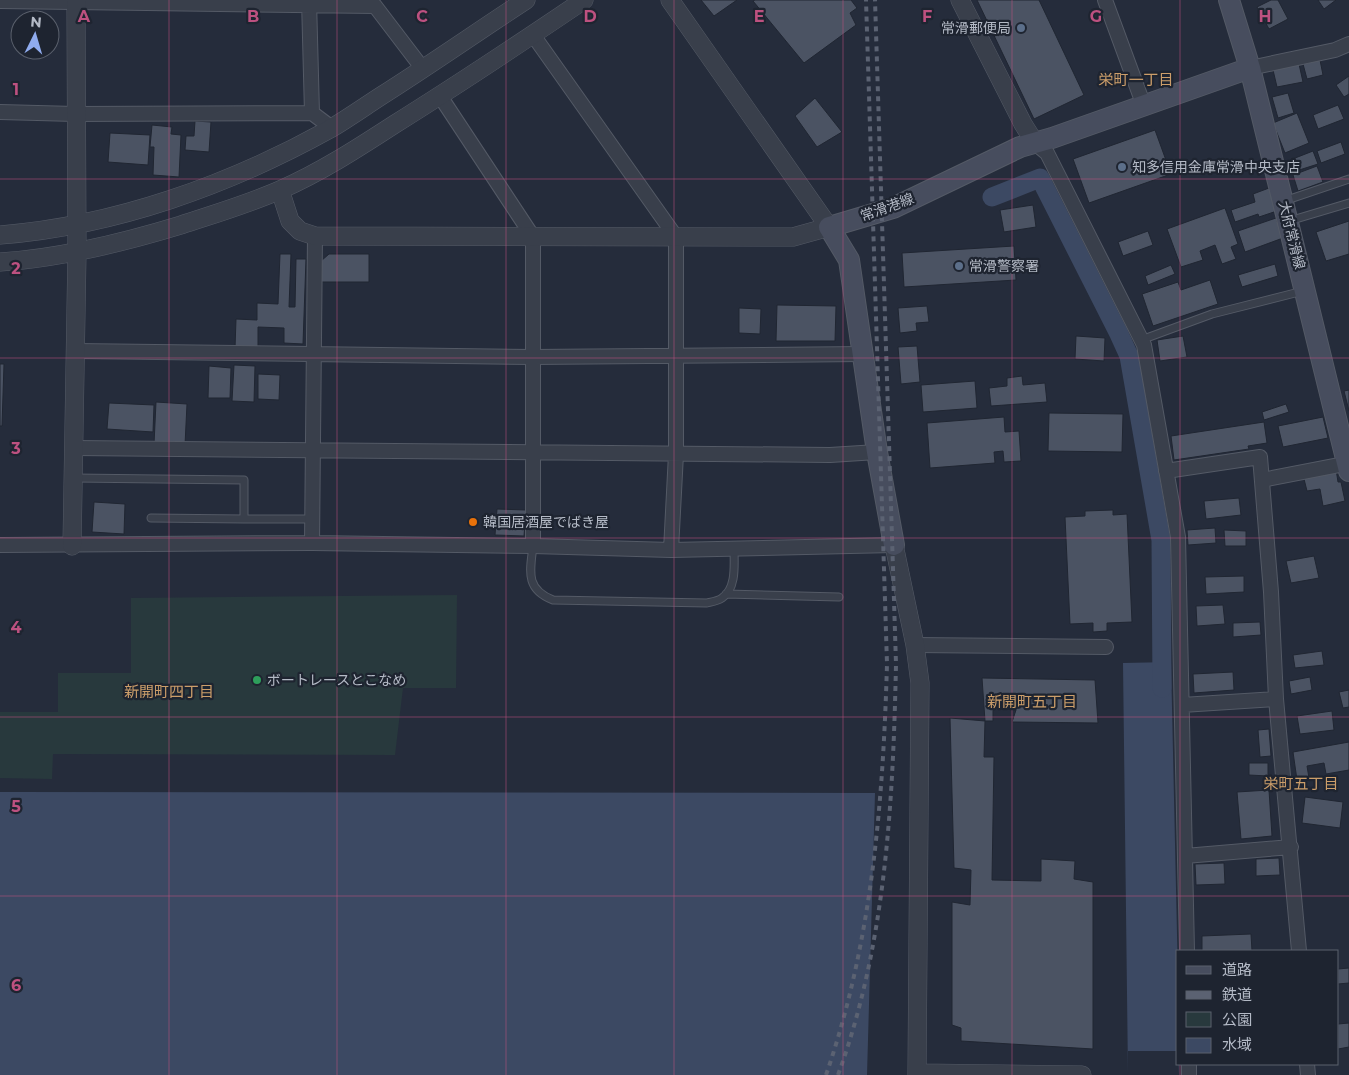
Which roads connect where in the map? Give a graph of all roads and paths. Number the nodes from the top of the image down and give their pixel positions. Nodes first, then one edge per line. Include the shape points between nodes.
1 (584, 0) edge
2 (670, 0) edge
3 (960, 0) edge
4 (1104, 0) edge
5 (1229, 0) edge
6 (0, 1) edge
7 (76, 1) edge
8 (308, 2) edge
9 (517, 2) edge
10 (372, 3) edge
11 (533, 35) junction
12 (1349, 44) edge
13 (1250, 68) junction
14 (423, 69) junction
15 (440, 96) junction
16 (1144, 106) junction
17 (0, 112) edge
18 (312, 113) junction
19 (75, 114) junction
20 (332, 128) junction
21 (1035, 143) junction
22 (1349, 179) edge
23 (280, 190) junction
24 (1284, 201) junction
25 (1349, 203) edge
26 (1289, 221) junction
27 (77, 224) junction
28 (828, 227) junction
29 (0, 235) edge
30 (315, 236) junction
31 (533, 237) junction
32 (676, 237) junction
33 (77, 252) junction
34 (0, 262) edge
35 (1306, 290) junction
36 (1141, 340) junction
37 (76, 351) junction
38 (314, 354) junction
39 (863, 354) junction
40 (676, 356) junction
41 (533, 357) junction
42 (74, 448) junction
43 (314, 450) junction
44 (533, 451) junction
45 (877, 452) junction
46 (676, 454) junction
47 (1349, 466) edge
48 (1166, 471) junction
49 (73, 478) junction
50 (1262, 480) junction
51 (151, 518) dead end
52 (244, 519) junction
53 (312, 519) junction
54 (312, 544) junction
55 (0, 546) edge
56 (72, 546) junction
57 (533, 546) junction
58 (894, 546) junction
59 (734, 548) junction
60 (671, 550) junction
61 (726, 594) junction
62 (839, 597) dead end
63 (915, 645) junction
64 (1106, 647) dead end
65 (1276, 699) junction
66 (1182, 705) junction
67 (1291, 848) junction
68 (1186, 856) junction
69 (1187, 950) edge
70 (1299, 950) edge
71 (917, 1074) edge
72 (1082, 1075) edge

1 - 11 street
2 - 28 street
3 - 21 street
4 - 16 street
5 - 13 main road, 大府常滑線
6 - 7 street
7 - 8 street
7 - 19 street
8 - 10 street
8 - 18 street
9 - 14 street
10 - 14 street
11 - 15 street
11 - 32 street
12 - 13 street via 1335,50
13 - 16 main road, 常滑港線
13 - 24 main road, 大府常滑線
14 - 20 street
15 - 23 street via 341,158
15 - 31 street
16 - 21 main road, 常滑港線
17 - 19 street
18 - 19 street
18 - 20 street
19 - 27 street
20 - 27 street via 268,162 192,192
21 - 28 main road, 常滑港線 via 1020,147 893,208
21 - 36 street via 1047,153
22 - 24 lane
23 - 30 street via 290,221 300,232
23 - 33 street via 184,224
24 - 26 main road, 大府常滑線
25 - 26 lane
26 - 35 main road, 大府常滑線
27 - 29 street
27 - 33 street
28 - 32 street via 793,236
28 - 39 main road via 849,260
30 - 31 street
30 - 38 street
31 - 32 street
31 - 41 street
32 - 40 street
33 - 34 street
33 - 37 street
35 - 36 lane via 1212,314
35 - 47 main road, 大府常滑線
36 - 48 street
37 - 38 street
37 - 42 street
38 - 41 street
38 - 43 street
39 - 40 street
39 - 45 main road
40 - 41 street
40 - 46 street
41 - 44 street
42 - 43 street
42 - 49 street
43 - 44 street
43 - 53 street
44 - 46 street
44 - 57 street
45 - 46 street via 830,455
45 - 58 main road
46 - 60 street
47 - 50 street
48 - 50 street via 1260,457
48 - 66 street via 1178,537
49 - 52 lane via 244,480
49 - 56 street
50 - 65 street
51 - 52 lane
52 - 53 lane
53 - 54 street
54 - 56 street
54 - 57 street
55 - 56 street
57 - 60 street
57 - 61 lane via 532,585 542,596 553,600 707,603
58 - 59 street
58 - 63 street
59 - 60 street
59 - 61 lane via 733,575
61 - 62 lane
63 - 64 street
63 - 71 street via 920,683
65 - 66 street
65 - 67 street
66 - 68 street
67 - 68 street
67 - 70 street
68 - 69 street
71 - 72 street

